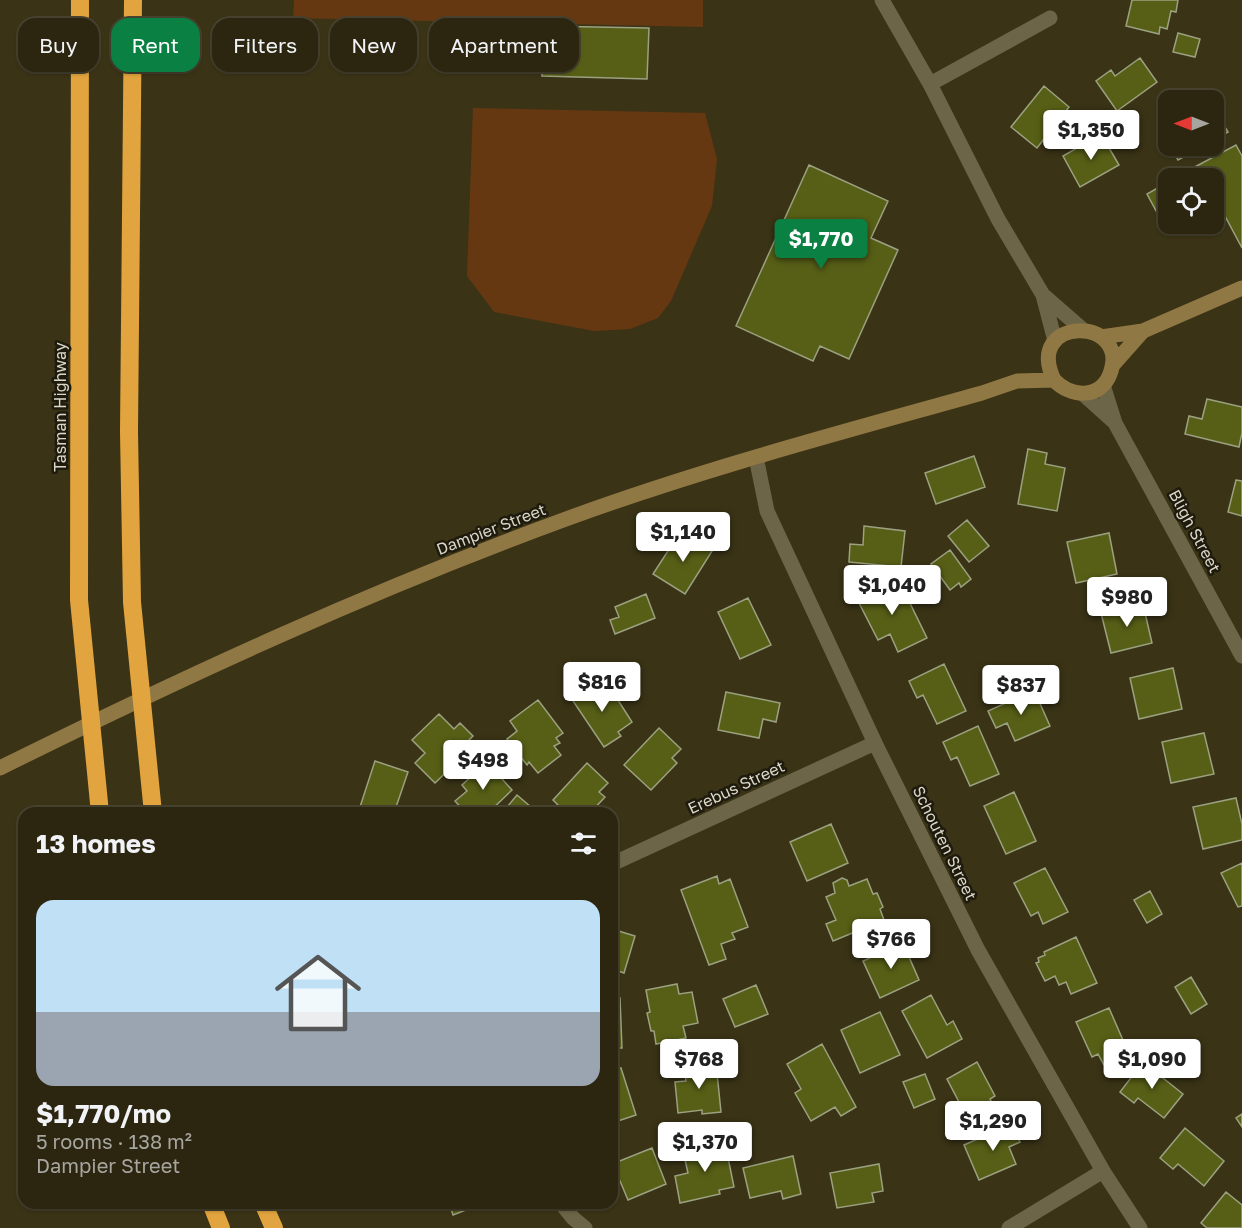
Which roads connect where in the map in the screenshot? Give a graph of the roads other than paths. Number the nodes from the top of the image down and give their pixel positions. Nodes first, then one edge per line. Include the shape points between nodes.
1 (80, 0) edge
2 (133, 0) edge
3 (882, 0) edge
4 (1050, 18) dead end
5 (930, 84) junction
6 (1242, 288) edge
7 (1043, 295) junction
8 (1082, 329) junction
9 (1143, 331) junction
10 (1101, 337) junction
11 (1056, 341) junction
12 (1048, 360) junction
13 (1112, 366) junction
14 (1054, 380) junction
15 (1017, 381) junction
16 (1103, 385) junction
17 (1083, 394) junction
18 (1115, 423) junction
19 (756, 457) junction
20 (1242, 656) edge
21 (875, 742) junction
22 (6, 765) edge
23 (99, 807) edge
24 (152, 807) edge
25 (618, 861) edge
26 (1103, 1171) junction
27 (213, 1209) edge
28 (266, 1209) edge
29 (566, 1209) edge
30 (221, 1228) edge
31 (274, 1228) edge
32 (585, 1228) edge
33 (1009, 1228) edge
34 (1140, 1228) edge

1 - 23 highway, Tasman Highway via 79,600
2 - 24 highway via 129,432 132,603
3 - 5 street
4 - 5 street
5 - 7 street via 998,219
6 - 9 street
7 - 8 street
7 - 11 street
8 - 10 street
8 - 11 street via 1063,334
9 - 10 street
9 - 13 street
10 - 13 street via 1112,354
11 - 12 street
12 - 14 street
12 - 15 street
13 - 16 street
14 - 15 street
14 - 17 street via 1071,393
15 - 19 street, Dampier Street
16 - 17 street
16 - 18 street
17 - 18 street
18 - 20 street, Bligh Street
19 - 21 street, Schouten Street via 767,511
19 - 22 street, Dampier Street via 568,518 417,576 222,661
21 - 25 street, Erebus Street
21 - 26 street, Schouten Street via 978,950
26 - 33 street
26 - 34 street, Schouten Street
27 - 30 highway
28 - 31 highway
29 - 32 street

